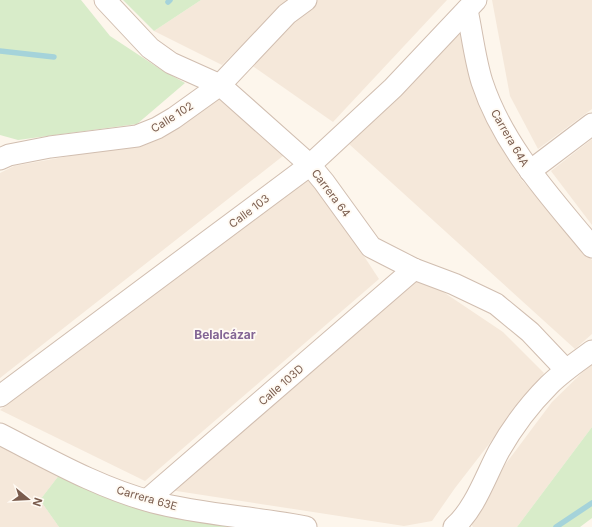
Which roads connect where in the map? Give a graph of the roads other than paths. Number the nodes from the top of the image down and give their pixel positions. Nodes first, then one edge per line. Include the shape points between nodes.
1 (105, 0) edge
2 (306, 0) edge
3 (471, 5) edge
4 (220, 85) junction
5 (592, 124) edge
6 (0, 159) edge
7 (310, 165) junction
8 (530, 171) junction
9 (592, 247) edge
10 (414, 269) junction
11 (592, 351) edge
12 (566, 370) junction
13 (0, 396) edge
14 (0, 434) edge
15 (148, 500) junction
16 (306, 527) edge
17 (454, 527) edge

1 - 4 street, Carrera 64 via 150,48 171,63
2 - 4 street, Calle 102 via 287,14
3 - 7 street, Calle 103 via 393,88
3 - 8 street, Carrera 64A via 482,81 489,101
4 - 6 street, Calle 102 via 163,125 137,136 50,147
4 - 7 street, Carrera 64
5 - 8 street
7 - 10 street, Carrera 64 via 371,247
7 - 13 street, Calle 103
8 - 9 street, Carrera 64A
10 - 12 street, Carrera 64 via 496,304 530,332
10 - 15 street, Calle 103D
11 - 12 street
12 - 17 street via 523,416 500,450 471,506
14 - 15 street, Carrera 63E via 65,468
15 - 16 street, Carrera 63E via 214,514

